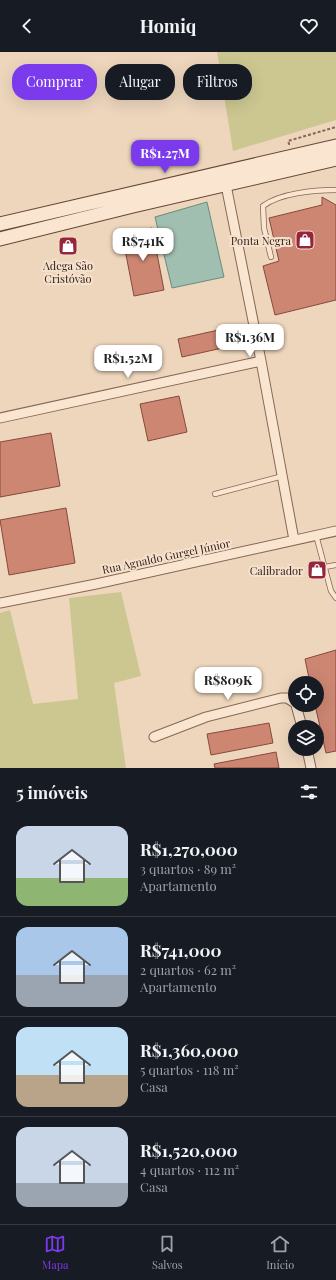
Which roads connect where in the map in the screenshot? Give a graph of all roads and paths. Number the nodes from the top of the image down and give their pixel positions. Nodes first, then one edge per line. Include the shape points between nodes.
1 (336, 127) edge
2 (302, 141) dead end
3 (336, 146) edge
4 (336, 159) edge
5 (225, 179) junction
6 (336, 190) edge
7 (0, 224) edge
8 (0, 239) edge
9 (271, 257) dead end
10 (261, 361) junction
11 (0, 418) edge
12 (283, 476) junction
13 (215, 494) dead end
14 (336, 531) edge
15 (316, 536) junction
16 (294, 540) junction
17 (336, 565) edge
18 (324, 567) junction
19 (336, 598) edge
20 (0, 603) edge
21 (288, 699) edge
22 (154, 737) dead end
23 (308, 756) edge
24 (311, 768) edge

1 - 2 path via 288,141 289,144
3 - 5 main road
4 - 5 main road
5 - 7 main road
5 - 8 main road
5 - 10 street
6 - 9 lane via 321,190 272,199 263,206 264,228
10 - 11 street
10 - 12 street
12 - 13 lane
12 - 16 street
14 - 15 street, Rua Agnaldo Gurgel Júnior
15 - 16 street, Rua Agnaldo Gurgel Júnior
15 - 18 lane
16 - 20 street, Rua Agnaldo Gurgel Júnior
17 - 18 lane
18 - 19 lane
21 - 22 street via 281,698 206,717
23 - 24 street

